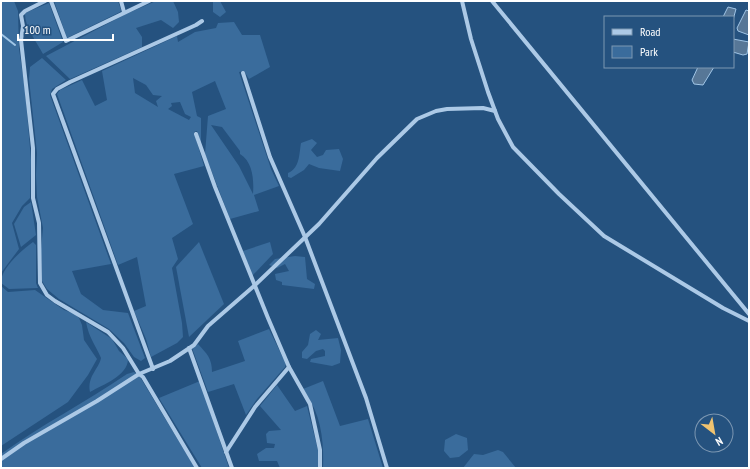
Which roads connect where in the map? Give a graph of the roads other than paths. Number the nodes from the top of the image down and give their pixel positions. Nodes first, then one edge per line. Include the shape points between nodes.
1 (45, 1) edge
2 (51, 1) edge
3 (121, 1) edge
4 (149, 1) edge
5 (462, 1) edge
6 (492, 1) edge
7 (124, 12) junction
8 (202, 21) dead end
9 (243, 73) dead end
10 (495, 111) junction
11 (196, 134) dead end
12 (305, 237) junction
13 (254, 286) junction
14 (749, 314) edge
15 (749, 321) edge
16 (189, 348) junction
17 (289, 367) junction
18 (153, 369) junction
19 (139, 374) junction
20 (226, 452) junction
21 (1, 459) edge
22 (197, 468) edge
23 (232, 468) edge
24 (320, 468) edge
25 (387, 468) edge

1 - 19 street via 24,10 21,14 21,40 33,148 33,198 38,223 40,283 47,295 55,301 108,332 123,348
2 - 7 street via 66,41
3 - 7 street
4 - 7 street
5 - 10 street via 471,39
6 - 14 street
8 - 18 street via 70,82 53,94
9 - 12 street via 270,157
10 - 12 street via 483,108 447,109 417,119 377,158 340,203
10 - 15 street via 513,147 558,194 604,236 716,304
11 - 13 street
12 - 13 street
12 - 25 street via 366,398
13 - 16 street via 222,312
13 - 17 street
16 - 18 street
16 - 20 street
17 - 20 street via 260,401
17 - 24 street via 310,404 320,450
18 - 19 street
19 - 21 street
19 - 22 street
20 - 23 street

